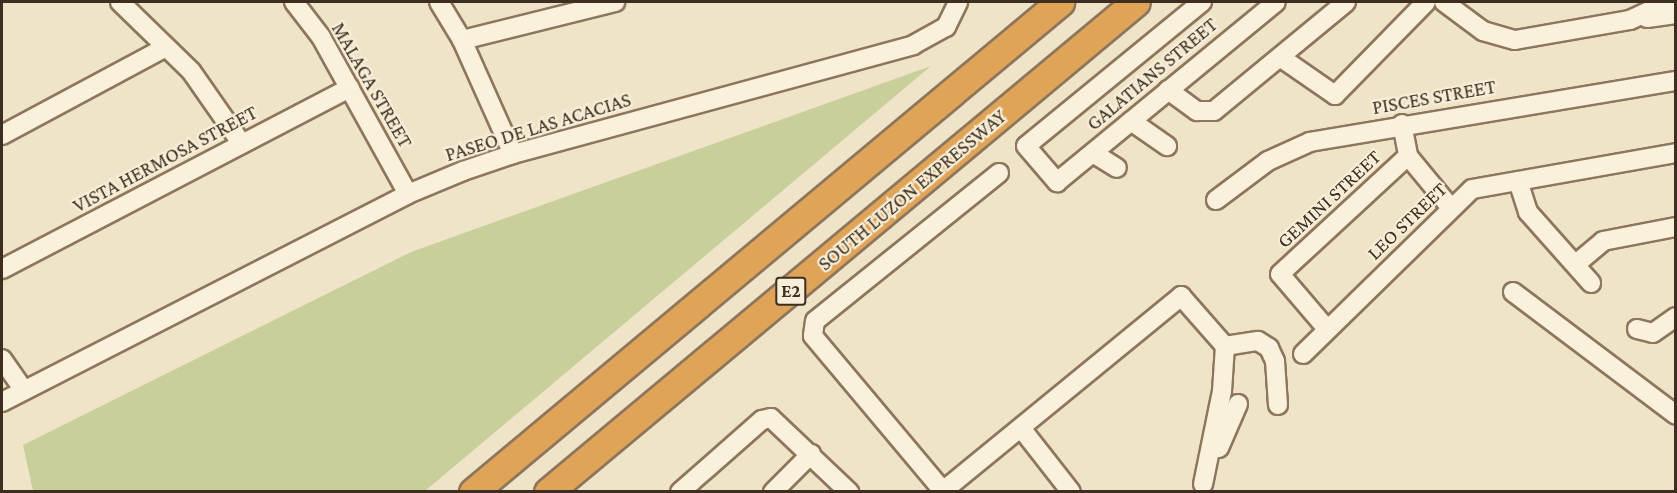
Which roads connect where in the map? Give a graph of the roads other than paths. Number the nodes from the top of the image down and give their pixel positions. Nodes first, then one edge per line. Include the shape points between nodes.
1 (120, 2) edge
2 (294, 2) edge
3 (439, 2) edge
4 (615, 2) edge
5 (958, 2) edge
6 (1045, 2) edge
7 (1060, 2) edge
8 (1136, 2) edge
9 (1202, 2) edge
10 (1276, 2) edge
11 (1346, 2) edge
12 (1426, 2) edge
13 (1444, 2) edge
14 (1668, 2) edge
15 (1676, 14) edge
16 (1630, 20) junction
17 (1018, 36) junction
18 (462, 40) junction
19 (166, 46) junction
20 (1280, 57) junction
21 (1676, 81) edge
22 (350, 88) junction
23 (1168, 90) junction
24 (1131, 121) junction
25 (1402, 124) junction
26 (2, 135) edge
27 (242, 144) junction
28 (1167, 146) dead end
29 (1093, 153) junction
30 (1676, 153) edge
31 (513, 154) junction
32 (1408, 156) junction
33 (1117, 168) dead end
34 (999, 173) dead end
35 (1518, 181) junction
36 (408, 194) junction
37 (1216, 200) dead end
38 (1451, 208) junction
39 (1676, 227) edge
40 (1576, 264) junction
41 (2, 270) edge
42 (1591, 283) dead end
43 (1513, 292) dead end
44 (1676, 317) edge
45 (1327, 329) junction
46 (1637, 329) dead end
47 (1225, 346) junction
48 (1303, 354) dead end
49 (2, 359) edge
50 (24, 390) junction
51 (2, 402) edge
52 (1238, 404) dead end
53 (1278, 405) dead end
54 (1676, 416) edge
55 (1021, 428) junction
56 (812, 454) junction
57 (1203, 488) edge
58 (473, 492) edge
59 (549, 492) edge
60 (680, 492) edge
61 (773, 492) edge
62 (849, 492) edge
63 (1071, 492) edge

1 - 19 street
2 - 22 street, MALAGA STREET
3 - 18 street
4 - 18 street
5 - 31 street, PASEO DE LAS ACACIAS via 946,27 914,45
6 - 17 highway
7 - 17 highway, E2
8 - 59 highway, SOUTH LUZON EXPRESSWAY / E2
9 - 29 street, GALATIANS STREET via 1026,146 1057,182
10 - 23 street, GALATIANS STREET
11 - 20 street
12 - 20 street via 1335,95
13 - 16 street via 1483,31 1515,40
14 - 16 street
15 - 16 street
17 - 58 highway, E2
18 - 31 street
19 - 26 street
19 - 27 street via 211,95
20 - 23 street via 1214,111 1197,111
21 - 25 street, PISCES STREET
22 - 27 street, VISTA HERMOSA STREET
22 - 36 street, MALAGA STREET
23 - 24 street, GALATIANS STREET
24 - 28 street
24 - 29 street, GALATIANS STREET
25 - 32 street
25 - 37 street, PISCES STREET via 1310,142 1287,151
27 - 41 street, VISTA HERMOSA STREET
29 - 33 street
30 - 35 street, LEO STREET
31 - 36 street, PASEO DE LAS ACACIAS
32 - 38 street
32 - 45 street, GEMINI STREET via 1280,274
34 - 55 street via 814,321 813,336 944,491
35 - 38 street, LEO STREET via 1472,189
35 - 40 street via 1527,212
36 - 50 street, PASEO DE LAS ACACIAS
38 - 45 street, LEO STREET
39 - 40 street via 1603,241
40 - 42 street
43 - 54 street
44 - 46 street via 1653,333
45 - 48 street, LEO STREET
47 - 53 street via 1258,340 1269,348 1275,361
47 - 55 street via 1181,296
47 - 57 street via 1222,391
49 - 50 street
50 - 51 street, PASEO DE LAS ACACIAS
52 - 57 street
55 - 63 street
56 - 60 street via 771,418 762,420
56 - 61 street
56 - 62 street

